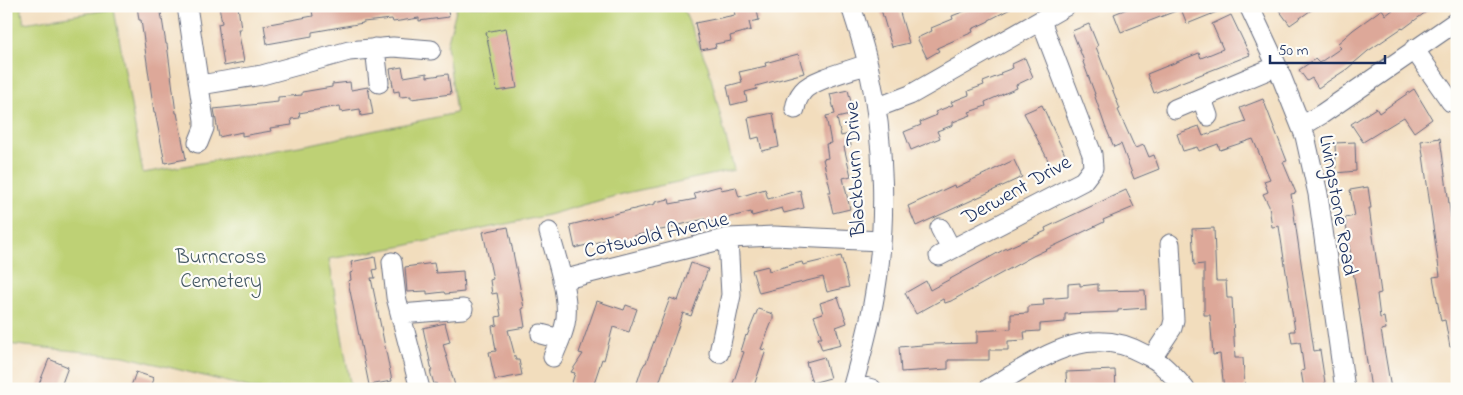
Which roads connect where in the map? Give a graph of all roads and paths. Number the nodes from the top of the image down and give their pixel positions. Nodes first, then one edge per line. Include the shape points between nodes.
1 (187, 6) edge
2 (851, 6) edge
3 (1066, 6) edge
4 (1249, 6) edge
5 (1041, 21) junction
6 (1457, 21) edge
7 (375, 48) junction
8 (431, 50) dead end
9 (1414, 50) junction
10 (868, 64) junction
11 (1277, 66) junction
12 (380, 83) dead end
13 (200, 85) junction
14 (1451, 102) dead end
15 (876, 108) junction
16 (795, 109) dead end
17 (1175, 109) dead end
18 (1302, 126) junction
19 (198, 143) dead end
20 (940, 228) dead end
21 (549, 232) dead end
22 (728, 238) junction
23 (881, 241) junction
24 (1170, 244) dead end
25 (392, 262) dead end
26 (562, 280) junction
27 (463, 309) dead end
28 (401, 314) junction
29 (541, 334) dead end
30 (560, 339) junction
31 (719, 354) dead end
32 (553, 357) dead end
33 (1152, 358) junction
34 (853, 386) edge
35 (420, 389) edge
36 (872, 389) edge
37 (988, 389) edge
38 (1184, 389) edge
39 (1345, 389) edge

1 - 13 street
2 - 10 street, Blackburn Drive
3 - 5 street
4 - 11 street
5 - 15 street via 910,95
5 - 20 street, Derwent Drive via 1092,154 1093,168 1082,181 945,253
6 - 9 street, Livingstone Road
7 - 8 street
7 - 12 street
7 - 13 street via 262,75
9 - 14 street
9 - 18 street, Livingstone Road
10 - 15 street, Blackburn Drive
10 - 16 street via 811,84 797,99
11 - 17 street via 1205,107
11 - 18 street
13 - 19 street via 204,128
15 - 23 street, Blackburn Drive via 882,193
18 - 39 street, Livingstone Road via 1318,194
21 - 26 street, Cotswold Avenue
22 - 23 street, Cotswold Avenue via 774,236
22 - 26 street, Cotswold Avenue
22 - 31 street via 731,296 716,332
23 - 34 street, Blackburn Drive via 874,302
24 - 33 street via 1174,320
25 - 28 street
26 - 30 street, Cotswold Avenue via 566,323
27 - 28 street
28 - 35 street
29 - 30 street
30 - 32 street, Cotswold Avenue
33 - 37 street via 1120,343 1084,342 1042,358
33 - 38 street
34 - 36 street

